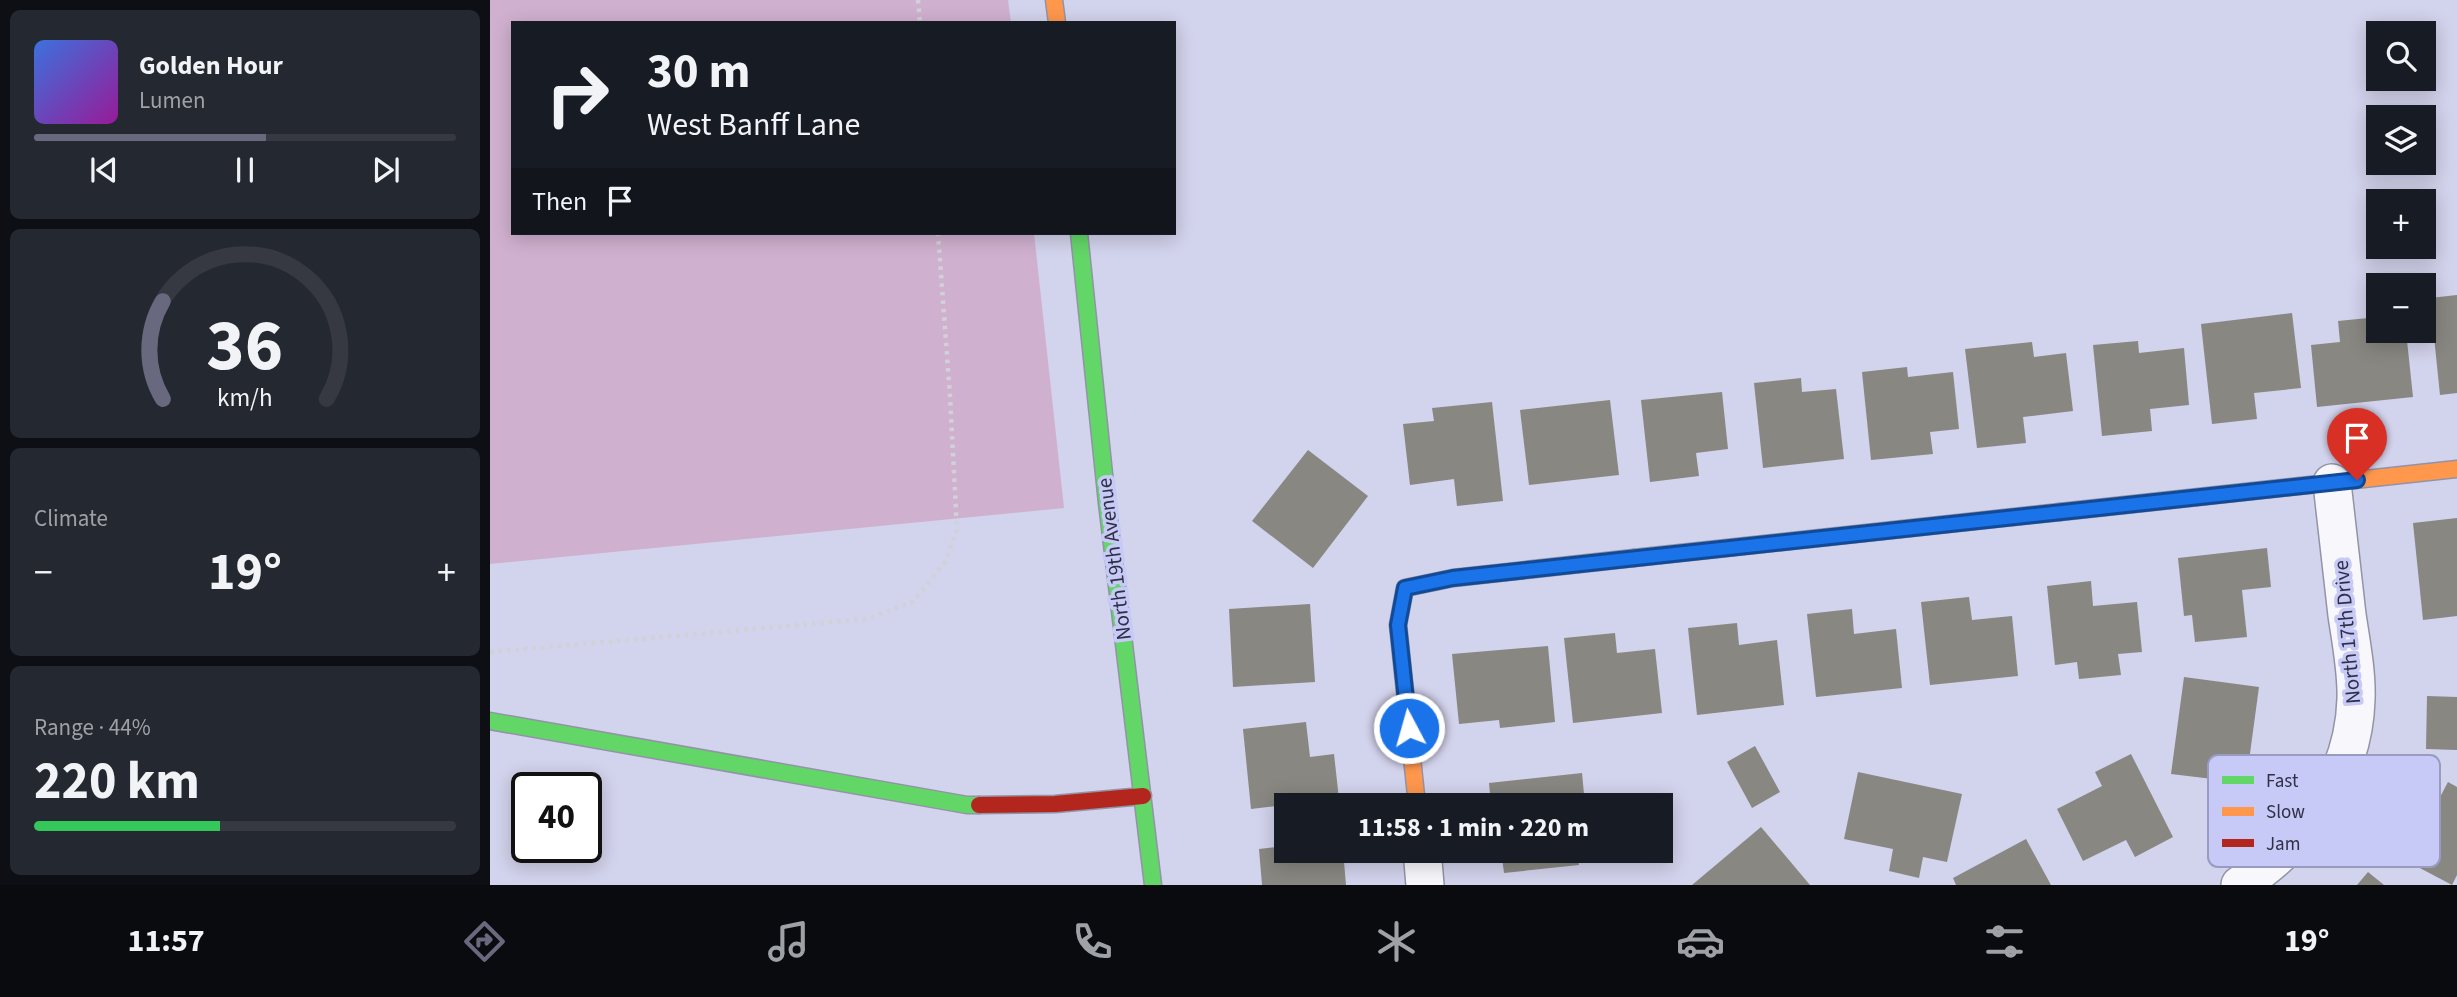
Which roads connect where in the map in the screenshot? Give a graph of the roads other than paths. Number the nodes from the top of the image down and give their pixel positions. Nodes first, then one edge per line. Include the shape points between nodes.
1 (1054, 0) edge
2 (1057, 21) edge
3 (1079, 235) edge
4 (2457, 469) edge
5 (2332, 483) junction
6 (490, 721) edge
7 (2346, 755) edge
8 (1416, 793) edge
9 (1143, 796) junction
10 (1423, 863) edge
11 (2266, 867) edge
12 (1153, 885) edge
13 (1425, 885) edge
14 (2240, 885) edge

1 - 2 street
3 - 9 street, North 19th Avenue
4 - 5 street
5 - 7 street, North 17th Drive via 2356,699
5 - 8 street via 1453,578 1405,588 1398,625
6 - 9 street via 967,805
9 - 12 street, North 19th Avenue
10 - 13 street
11 - 14 street, North 17th Drive

